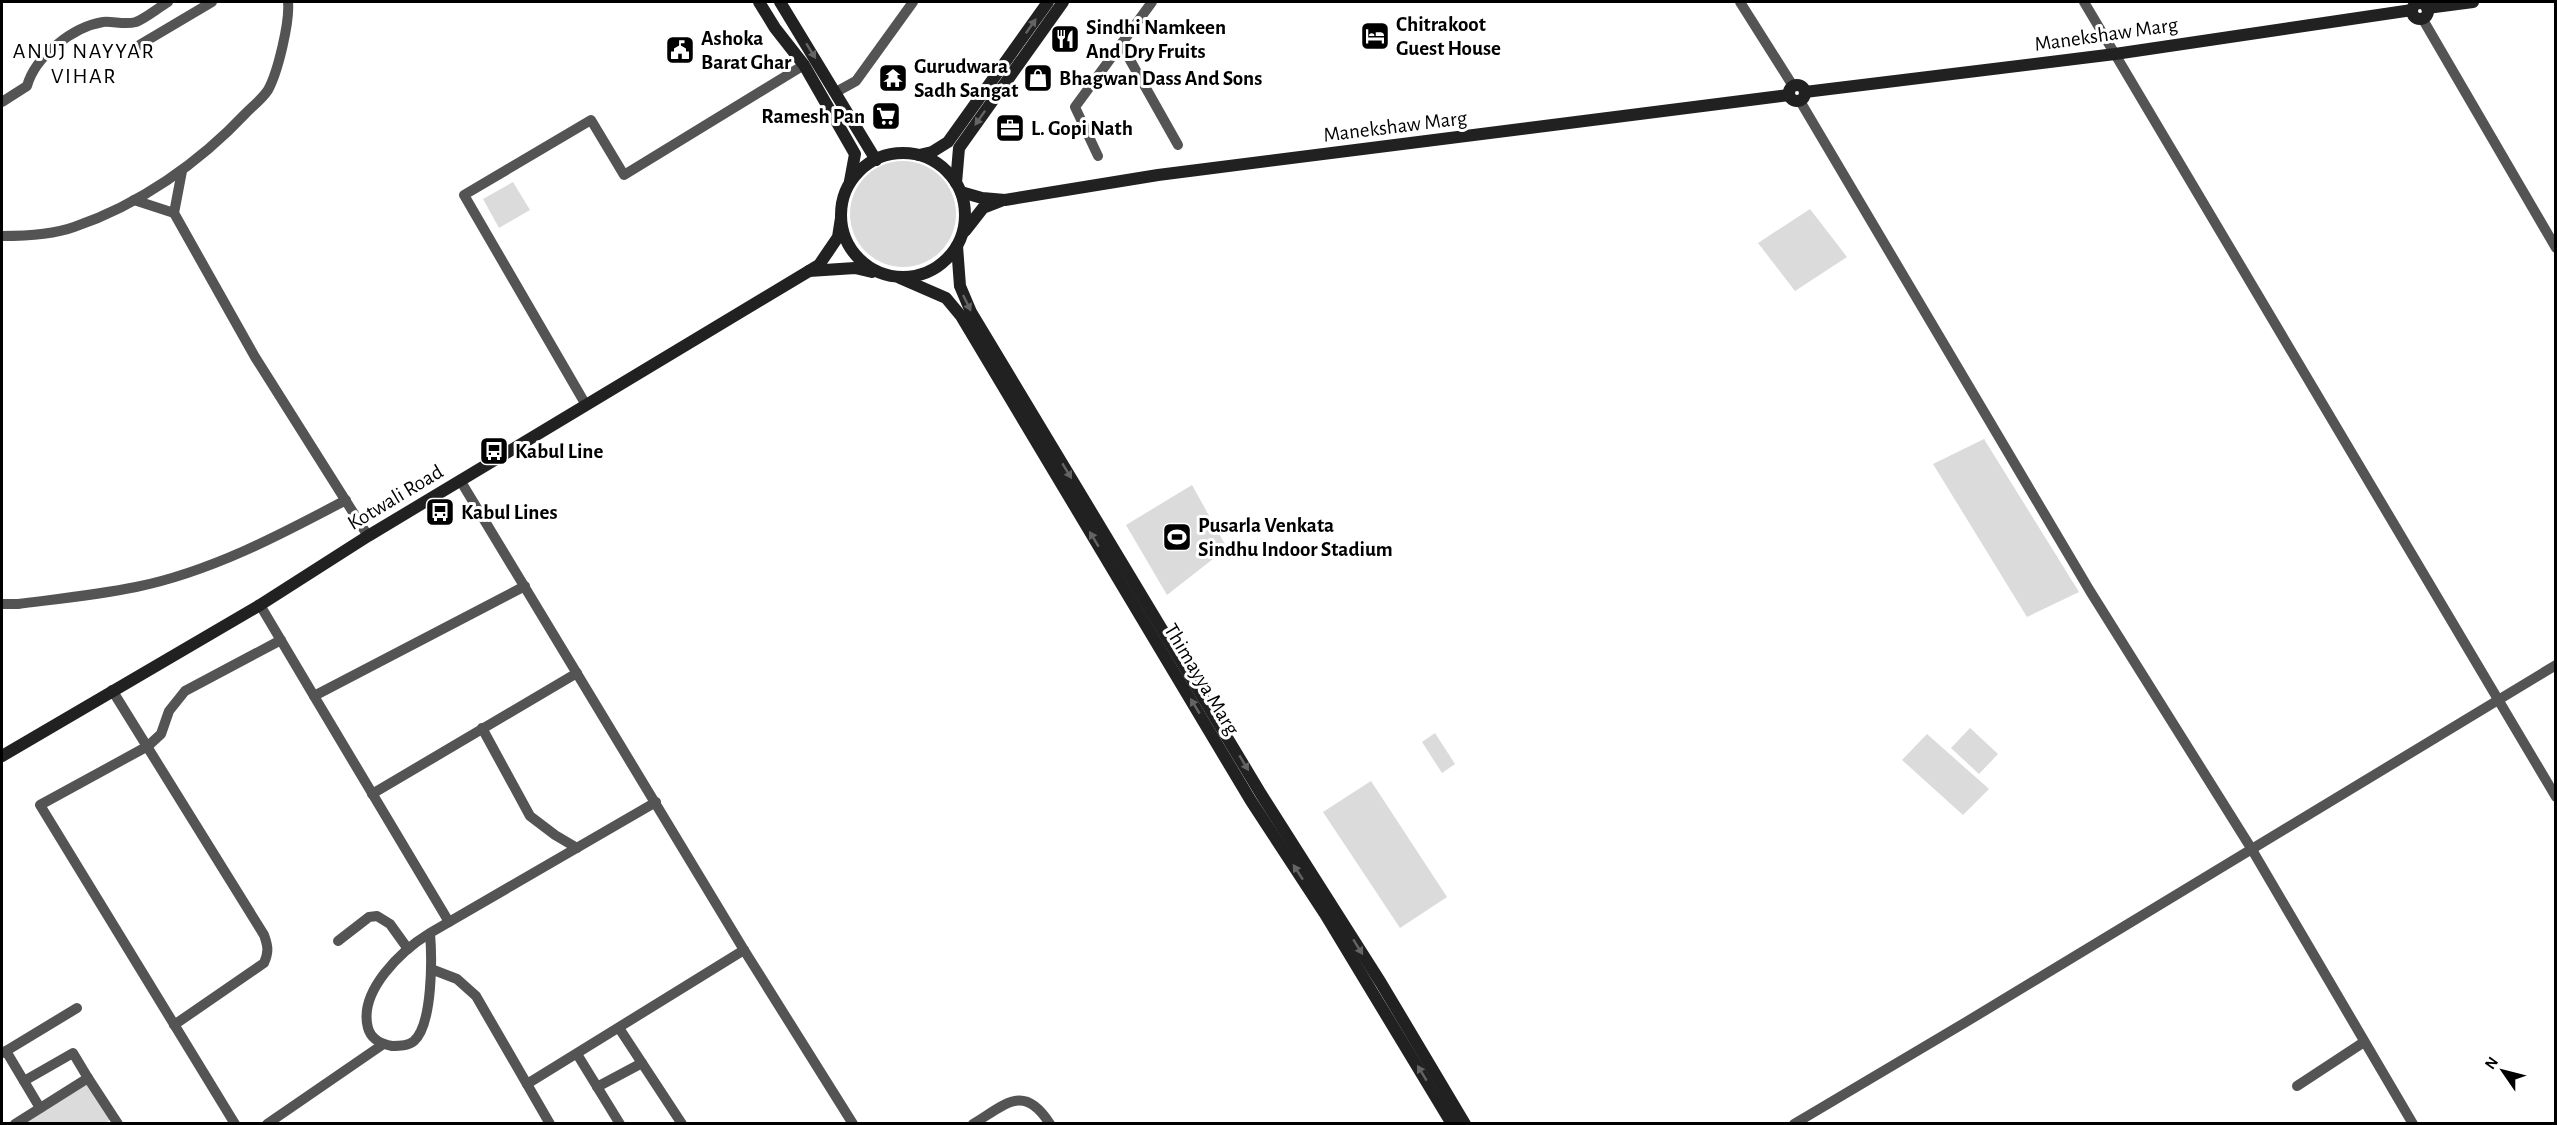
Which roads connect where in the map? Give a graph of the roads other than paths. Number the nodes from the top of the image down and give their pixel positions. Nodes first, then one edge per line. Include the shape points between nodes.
1 (168, 2) edge
2 (212, 2) edge
3 (288, 2) edge
4 (759, 2) edge
5 (780, 2) edge
6 (913, 2) edge
7 (1048, 2) edge
8 (1063, 2) edge
9 (1152, 2) edge
10 (1740, 2) edge
11 (2084, 2) edge
12 (2473, 2) edge
13 (2418, 8) edge
14 (1121, 44) junction
15 (136, 47) dead end
16 (2115, 54) junction
17 (804, 65) junction
18 (836, 92) junction
19 (1797, 93) junction
20 (2, 102) edge
21 (954, 145) junction
22 (1178, 145) dead end
23 (918, 155) junction
24 (1098, 156) dead end
25 (876, 160) junction
26 (182, 171) junction
27 (849, 185) junction
28 (958, 187) junction
29 (134, 200) junction
30 (1005, 200) junction
31 (174, 213) junction
32 (841, 218) junction
33 (2, 236) edge
34 (960, 240) junction
35 (2556, 248) edge
36 (808, 271) junction
37 (886, 275) junction
38 (900, 278) junction
39 (586, 405) junction
40 (460, 480) junction
41 (346, 500) junction
42 (368, 536) junction
43 (525, 586) junction
44 (2, 604) edge
45 (260, 605) junction
46 (281, 640) junction
47 (2556, 665) edge
48 (577, 672) junction
49 (112, 690) junction
50 (314, 696) junction
51 (2499, 699) junction
52 (482, 728) junction
53 (148, 746) junction
54 (2, 756) edge
55 (372, 794) junction
56 (1256, 797) junction
57 (2556, 797) edge
58 (656, 802) junction
59 (577, 848) junction
60 (2251, 848) junction
61 (448, 922) junction
62 (430, 933) junction
63 (338, 941) dead end
64 (408, 948) junction
65 (744, 950) junction
66 (431, 969) junction
67 (77, 1008) dead end
68 (174, 1025) junction
69 (619, 1028) junction
70 (2364, 1042) junction
71 (382, 1045) junction
72 (4, 1052) edge
73 (577, 1054) junction
74 (642, 1063) junction
75 (88, 1077) junction
76 (24, 1081) junction
77 (527, 1084) junction
78 (2297, 1086) dead end
79 (597, 1087) junction
80 (40, 1108) junction
81 (15, 1124) edge
82 (118, 1124) edge
83 (235, 1124) edge
84 (267, 1124) edge
85 (550, 1124) edge
86 (620, 1124) edge
87 (682, 1124) edge
88 (853, 1124) edge
89 (973, 1124) edge
90 (1050, 1124) edge
91 (1452, 1124) edge
92 (1465, 1124) edge
93 (1794, 1124) edge
94 (2413, 1124) edge

1 - 20 street via 136,21 90,25 59,43 41,59 27,86
2 - 15 street
3 - 26 street via 281,52 268,90
4 - 17 street
5 -> 18 street
6 - 18 street via 856,81
21 -> 7 street
8 -> 21 street
9 - 14 street
10 - 19 street
11 - 16 street
12 - 13 street, Manekshaw Marg
13 - 16 street, Manekshaw Marg
13 - 35 street
14 - 22 street
14 - 24 street via 1075,107
16 - 19 street, Manekshaw Marg
16 - 51 street
17 - 27 street via 855,154
17 - 39 street via 624,175 591,120 464,195
18 - 25 street
19 - 30 street, Manekshaw Marg via 1158,175
19 - 60 street via 2090,591
21 - 23 street
21 - 28 street
23 - 25 street via 890,155
23 - 28 street via 946,170
25 - 27 street
26 - 29 street
26 - 31 street
27 - 32 street
28 - 30 street, Manekshaw Marg via 982,198
28 - 34 street via 965,213
29 - 31 street
29 - 33 street via 72,228
30 - 34 street, Manekshaw Marg via 983,208
31 - 41 street via 255,357
32 - 36 street, Kotwali Road via 831,250
32 - 37 street via 854,254 868,267
34 - 38 street via 933,270
34 -> 56 street, Thimayya Marg via 960,286 971,312
36 - 37 street via 855,268
36 - 39 street, Kotwali Road
37 - 38 street
56 -> 38 street, Thimayya Marg via 956,309 938,293
39 - 40 street, Kotwali Road
40 - 42 street, Kotwali Road
40 - 43 street
41 - 42 street
41 - 44 street via 284,533 212,564 137,587
42 - 45 street, Kotwali Road
43 - 48 street
43 - 50 street
45 - 46 street
45 - 49 street, Kotwali Road
46 - 50 street
46 - 53 street via 185,691 169,711 161,734
47 - 51 street
48 - 52 street
48 - 58 street
49 - 53 street
49 - 54 street, Kotwali Road
50 - 55 street
51 - 57 street
51 - 60 street
52 - 55 street
52 - 59 street via 530,816
53 - 68 street via 268,946 264,963
53 - 68 street via 40,805
55 - 61 street
91 -> 56 street, Thimayya Marg
56 -> 92 street, Thimayya Marg via 1381,983
58 - 59 street
58 - 65 street
59 - 61 street
60 - 70 street
60 - 93 street
61 - 62 street
62 - 64 street
62 - 66 street
63 - 64 street via 369,917 377,916 390,924
64 - 71 street via 374,988 370,1002 366,1021 370,1034
65 - 69 street
65 - 88 street
66 - 71 street via 426,1016 415,1040 398,1046
66 - 77 street via 457,979 476,996
67 - 72 street
68 - 83 street
69 - 73 street
69 - 74 street
70 - 78 street
70 - 94 street
71 - 84 street
72 - 76 street
73 - 77 street
73 - 79 street
74 - 79 street
74 - 87 street
75 - 76 street via 73,1053
75 - 80 street
75 - 82 street
76 - 80 street
77 - 85 street
79 - 86 street
80 - 81 street
89 - 90 street via 1009,1102 1022,1100 1034,1103

